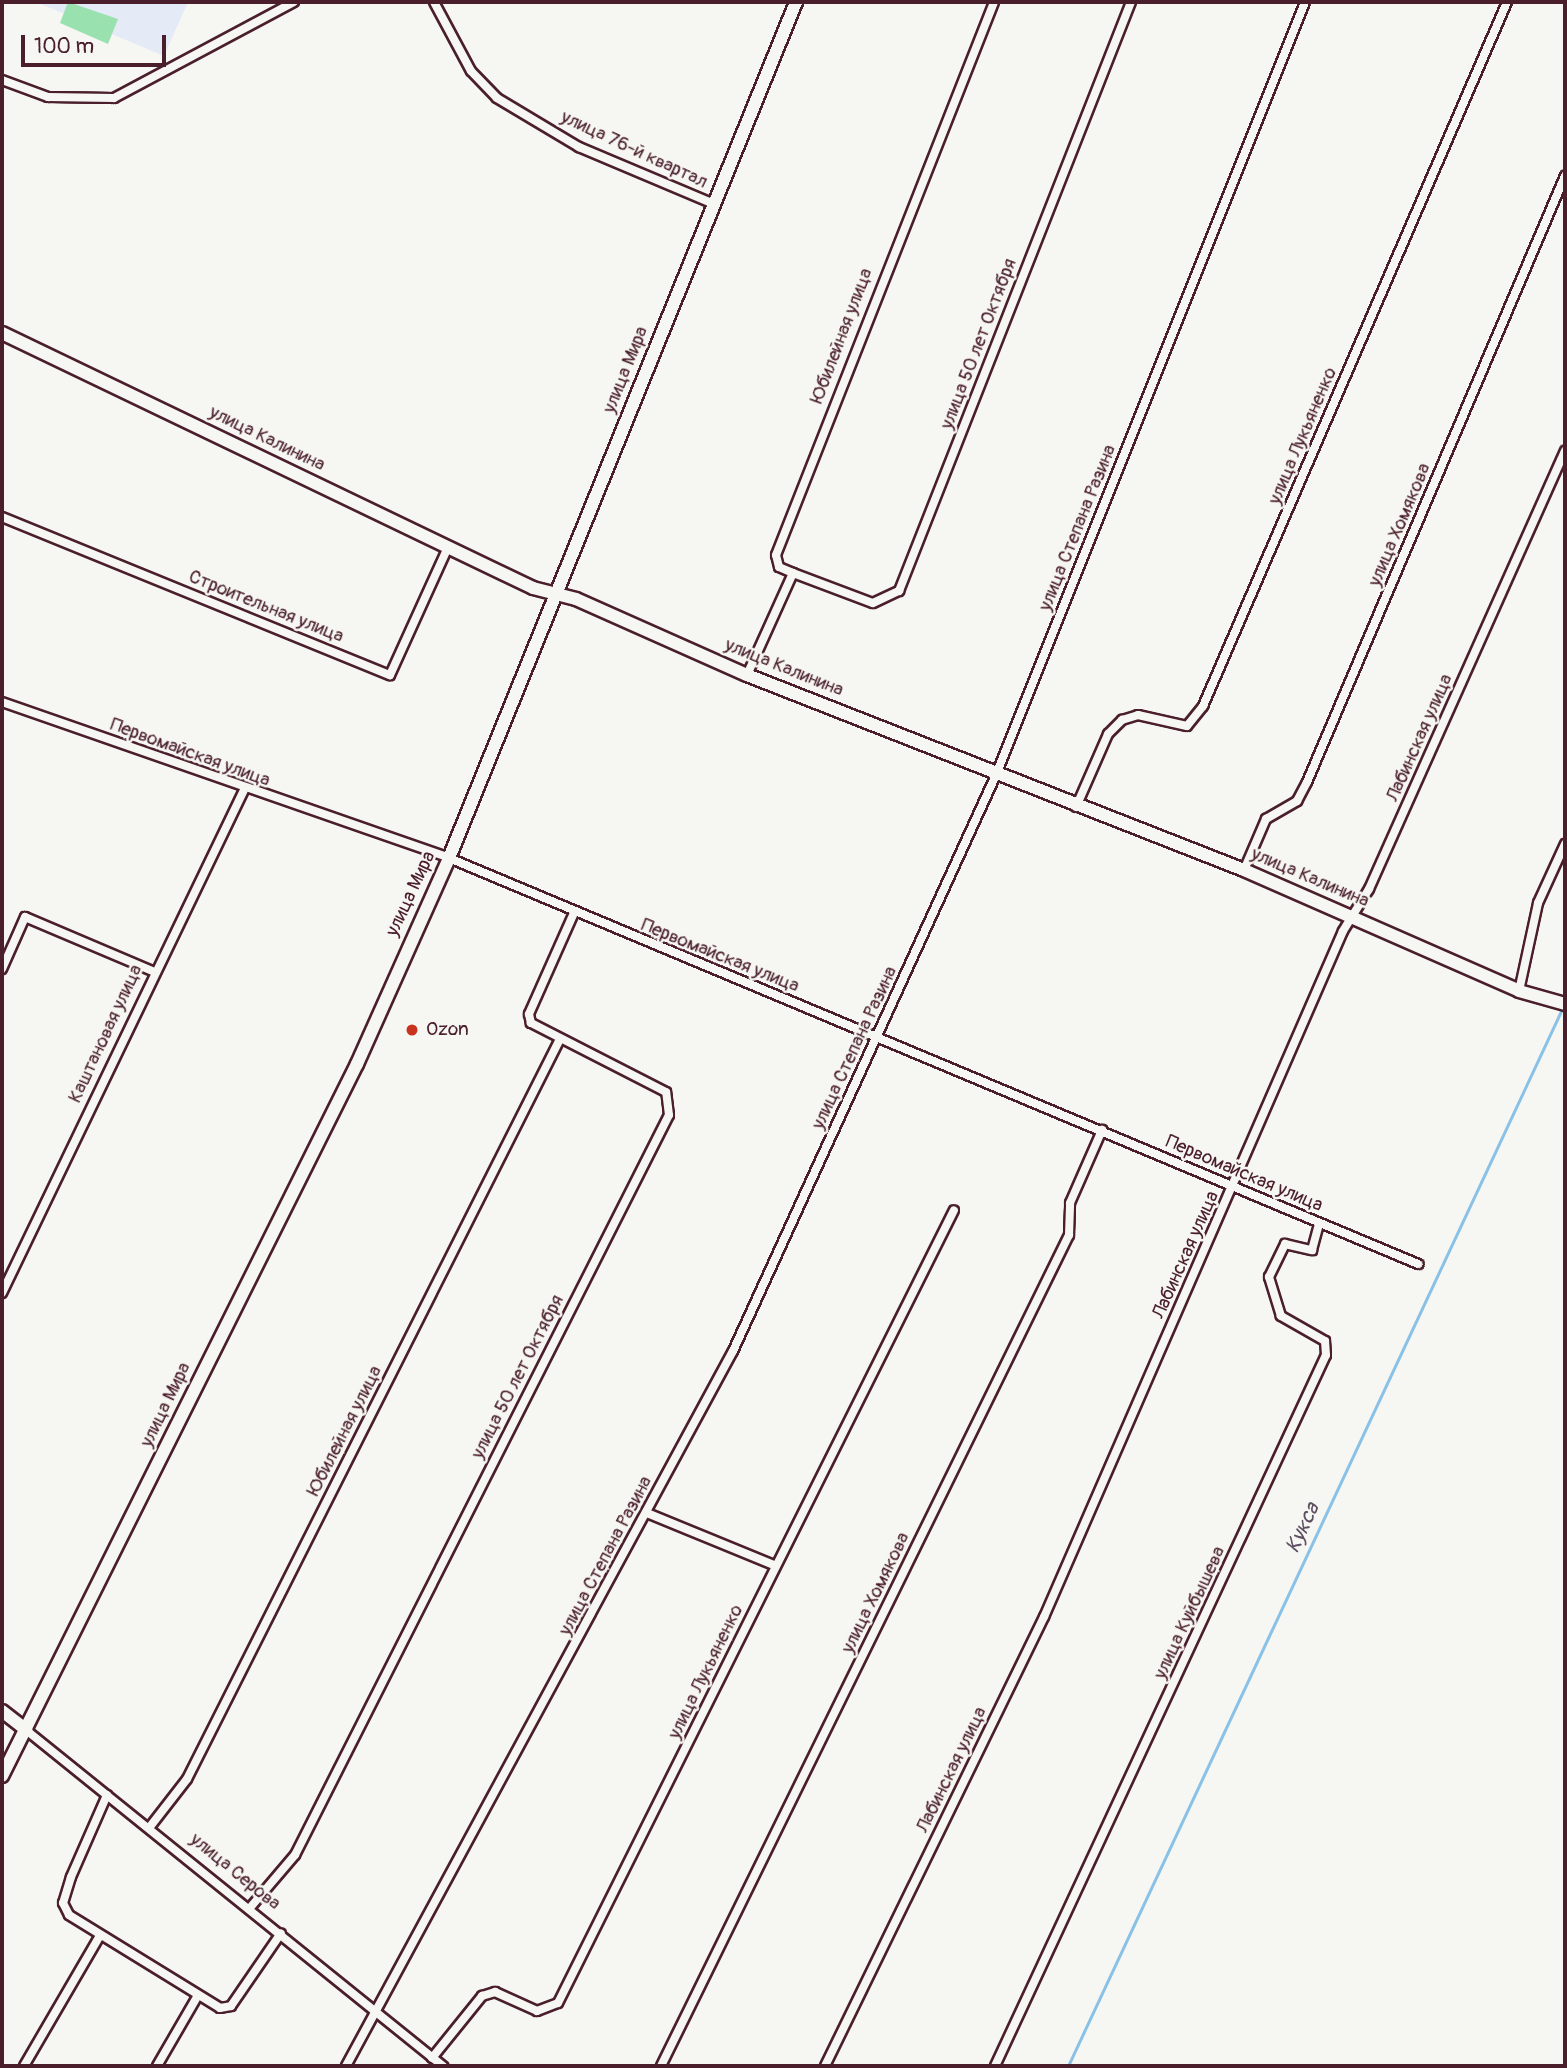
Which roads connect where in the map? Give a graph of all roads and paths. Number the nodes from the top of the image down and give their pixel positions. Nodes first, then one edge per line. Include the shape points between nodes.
1 (294, 2) edge
2 (434, 2) edge
3 (796, 2) edge
4 (994, 2) edge
5 (1131, 2) edge
6 (1305, 2) edge
7 (1507, 2) edge
8 (2, 80) edge
9 (1565, 176) edge
10 (714, 204) junction
11 (2, 333) edge
12 (1565, 451) edge
13 (2, 517) edge
14 (448, 547) junction
15 (793, 573) junction
16 (556, 594) junction
17 (747, 675) junction
18 (2, 702) edge
19 (996, 775) junction
20 (244, 790) junction
21 (1076, 807) junction
22 (1565, 844) edge
23 (449, 858) junction
24 (1244, 870) junction
25 (574, 913) junction
26 (1352, 915) junction
27 (2, 970) edge
28 (152, 971) junction
29 (1519, 991) junction
30 (1565, 1004) edge
31 (878, 1037) junction
32 (559, 1041) junction
33 (1102, 1130) junction
34 (1234, 1186) junction
35 (954, 1210) dead end
36 (1319, 1224) junction
37 (1418, 1264) dead end
38 (2, 1293) edge
39 (647, 1513) junction
40 (776, 1566) junction
41 (2, 1711) edge
42 (26, 1730) junction
43 (2, 1776) edge
44 (107, 1795) junction
45 (149, 1828) junction
46 (249, 1909) junction
47 (281, 1933) junction
48 (99, 1937) junction
49 (197, 1997) junction
50 (375, 2014) junction
51 (432, 2058) junction
52 (24, 2066) edge
53 (157, 2066) edge
54 (346, 2066) edge
55 (443, 2066) edge
56 (662, 2066) edge
57 (825, 2066) edge
58 (995, 2066) edge

1 - 8 street via 114,99 48,96
2 - 10 street, улица 76-й квартал via 471,71 497,98 579,147
3 - 10 main road, улица Мира
4 - 15 street, Юбилейная улица via 776,555 779,567
5 - 15 street, улица 50 лет Октября via 899,591 873,603
6 - 19 street, улица Степана Разина
7 - 21 street, улица Лукьяненко via 1203,706 1187,726 1138,715 1122,720 1108,734
9 - 24 street, улица Хомякова via 1307,782 1297,800 1266,819
10 - 16 main road, улица Мира
11 - 14 main road, улица Калинина
12 - 26 street, Лабинская улица via 1369,889
13 - 14 street, Строительная улица via 390,675
14 - 16 main road, улица Калинина
15 - 17 street
16 - 17 main road, улица Калинина
16 - 23 main road, улица Мира
17 - 19 main road, улица Калинина
18 - 20 street, Первомайская улица
19 - 21 main road, улица Калинина
19 - 31 street, улица Степана Разина
20 - 23 street, Первомайская улица
20 - 28 street, Каштановая улица
21 - 24 main road, улица Калинина
22 - 29 street via 1538,904
23 - 25 street, Первомайская улица
23 - 42 main road, улица Мира via 357,1064
24 - 26 main road, улица Калинина
25 - 31 street, Первомайская улица
25 - 32 street, улица 50 лет Октября via 529,1014 531,1023
26 - 29 main road, улица Калинина
26 - 34 street, Лабинская улица
27 - 28 street via 25,917
28 - 38 street, Каштановая улица
29 - 30 main road, улица Калинина
31 - 33 street, Первомайская улица
31 - 39 street, улица Степана Разина via 733,1351
32 - 45 street, Юбилейная улица via 192,1768
32 - 46 street, улица 50 лет Октября via 666,1092 669,1115 295,1855
33 - 34 street, Первомайская улица
33 - 56 street, улица Хомякова via 1070,1203 1069,1235
34 - 36 street, Первомайская улица
34 - 57 street, Лабинская улица via 1044,1618
35 - 40 street, улица Лукьяненко
36 - 37 street, Первомайская улица
36 - 58 street, улица Куйбышева via 1312,1250 1285,1244 1269,1277 1281,1316 1325,1341 1326,1355
39 - 40 street
39 - 50 street, улица Степана Разина
40 - 51 street, улица Лукьяненко via 558,2003 537,2011 495,1992 482,1996
41 - 42 main road, улица Серова
42 - 43 main road, улица Мира
42 - 44 street, улица Серова
44 - 45 street, улица Серова
44 - 48 street via 63,1903
45 - 46 street, улица Серова
46 - 47 street, улица Серова
47 - 49 street via 231,2006 220,2008
47 - 50 street, улица Серова
48 - 49 street
48 - 52 street
49 - 53 street
50 - 51 street, улица Серова
50 - 54 street, улица Степана Разина
51 - 55 street, улица Серова

